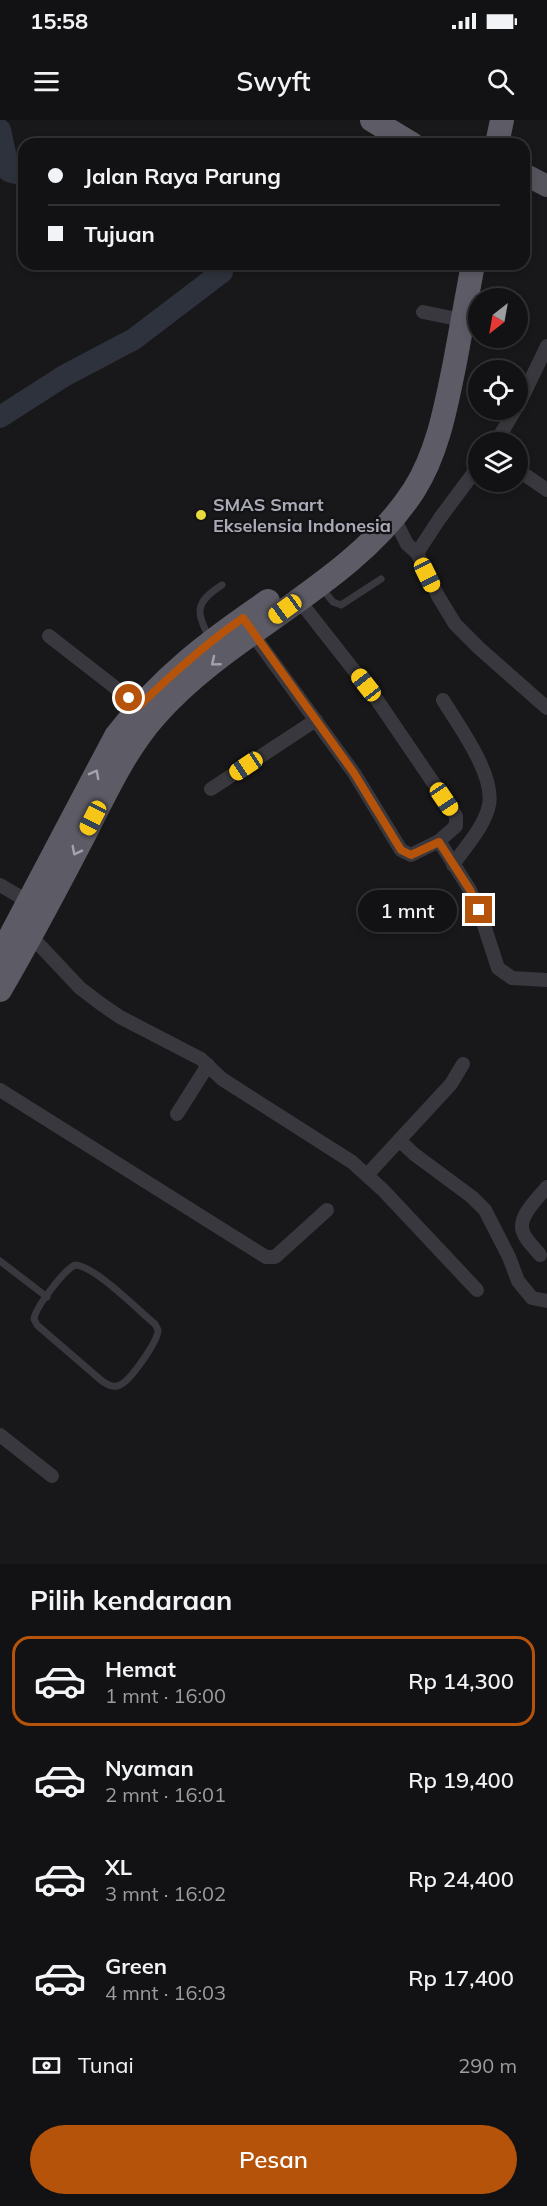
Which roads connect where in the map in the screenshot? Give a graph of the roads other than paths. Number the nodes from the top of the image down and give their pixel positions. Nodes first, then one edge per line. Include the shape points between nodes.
1 (372, 120) edge
2 (496, 126) edge
3 (402, 138) edge
4 (486, 138) edge
5 (530, 177) edge
6 (547, 186) edge
7 (461, 270) edge
8 (472, 270) edge
9 (423, 312) dead end
10 (452, 318) junction
11 (547, 346) edge
12 (528, 384) edge
13 (528, 477) edge
14 (468, 480) edge
15 (547, 490) edge
16 (394, 518) junction
17 (412, 549) junction
18 (381, 579) dead end
19 (319, 584) junction
20 (222, 585) dead end
21 (298, 599) junction
22 (247, 626) junction
23 (49, 636) dead end
24 (211, 640) junction
25 (443, 700) dead end
26 (139, 706) junction
27 (547, 708) edge
28 (316, 720) junction
29 (211, 789) dead end
30 (439, 842) junction
31 (453, 865) junction
32 (0, 885) edge
33 (29, 902) junction
34 (42, 948) junction
35 (0, 956) edge
36 (547, 980) edge
37 (0, 990) edge
38 (463, 1064) dead end
39 (208, 1065) junction
40 (0, 1090) edge
41 (177, 1114) dead end
42 (399, 1140) junction
43 (367, 1175) junction
44 (547, 1187) edge
45 (327, 1210) dead end
46 (540, 1255) dead end
47 (0, 1261) edge
48 (477, 1290) dead end
49 (47, 1297) junction
50 (547, 1301) edge
51 (0, 1435) edge
52 (52, 1476) dead end

1 - 3 highway
2 - 4 highway
5 - 6 main road
7 - 10 highway
8 - 16 highway via 444,416 415,489
9 - 10 street
10 - 22 highway via 427,421 403,481 368,523 283,591
11 - 12 street
13 - 15 street
14 - 17 street
16 - 17 street
16 - 19 highway
17 - 27 street via 455,624
18 - 19 lane via 341,605 333,602
19 - 21 highway
20 - 24 lane via 199,609 200,620
21 - 22 highway
21 - 30 street via 375,697 456,816 456,826
22 - 24 highway
22 - 28 street
22 -> 34 highway via 155,715 123,759
23 - 26 street
24 - 26 highway
25 - 31 street via 472,748 490,792 485,818
33 -> 26 highway via 116,736
28 - 29 street
28 - 30 street via 401,850 411,855
30 - 31 street
31 - 36 street via 479,910 498,968 512,978
32 - 33 street
33 - 35 highway
34 - 37 highway
34 - 39 street via 80,988 120,1017
38 - 42 street via 451,1084
39 - 41 street
39 - 43 street via 222,1079 326,1143
40 - 45 street via 268,1258 274,1257
42 - 43 street
42 - 50 street via 486,1210 517,1280 532,1298
43 - 48 street
44 - 46 street via 522,1226 523,1234
47 - 49 lane
49 - 49 lane via 35,1313 35,1323 106,1384 118,1386 125,1382 158,1336 155,1324 83,1266 69,1269
51 - 52 street

